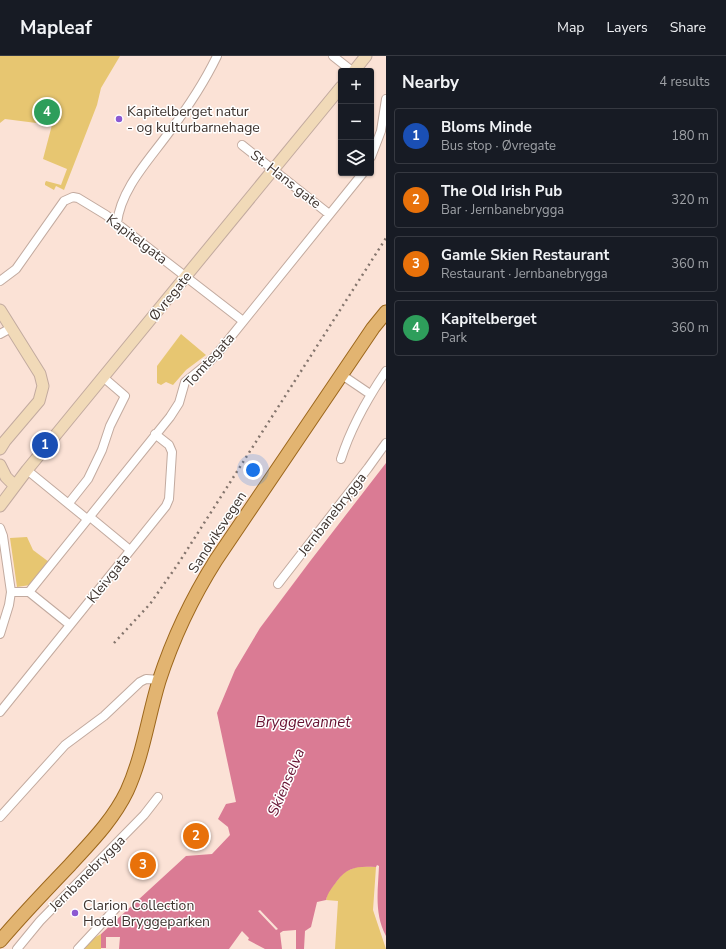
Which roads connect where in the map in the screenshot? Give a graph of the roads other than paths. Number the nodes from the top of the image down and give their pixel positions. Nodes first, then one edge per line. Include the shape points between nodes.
1 (218, 56) edge
2 (333, 56) edge
3 (366, 56) edge
4 (349, 68) edge
5 (356, 68) edge
6 (338, 91) edge
7 (386, 99) edge
8 (242, 145) dead end
9 (374, 149) edge
10 (273, 169) junction
11 (360, 176) edge
12 (329, 214) junction
13 (117, 223) junction
14 (186, 276) junction
15 (0, 281) edge
16 (0, 310) edge
17 (386, 312) edge
18 (243, 321) junction
19 (11, 328) junction
20 (0, 334) edge
21 (386, 371) edge
22 (342, 375) junction
23 (103, 377) junction
24 (370, 394) junction
25 (155, 434) junction
26 (386, 442) edge
27 (0, 449) edge
28 (341, 459) dead end
29 (0, 465) edge
30 (27, 470) junction
31 (15, 486) junction
32 (69, 503) junction
33 (0, 506) edge
34 (89, 518) junction
35 (0, 528) edge
36 (130, 550) junction
37 (278, 584) dead end
38 (11, 592) junction
39 (29, 592) junction
40 (70, 625) junction
41 (0, 634) edge
42 (160, 680) junction
43 (0, 712) edge
44 (158, 797) dead end
45 (0, 817) edge
46 (117, 907) dead end
47 (0, 941) edge
48 (17, 949) edge
49 (78, 949) edge

1 - 13 street via 191,102 126,194 118,212
2 - 4 street
3 - 5 street
6 - 10 street, Øvregate
7 - 9 street via 381,131
8 - 10 street, St. Hans gate
10 - 12 street, St. Hans gate
10 - 14 street, Øvregate
11 - 12 street, Tomtegata
12 - 18 street, Tomtegata
13 - 14 street, Kapitelgata
13 - 15 street, Kapitelgata via 78,198 64,201 16,269
14 - 18 street, Kapitelgata
14 - 23 street, Øvregate
16 - 19 street
17 - 22 main road, Sandviksvegen
18 - 25 street, Tomtegata via 212,360 185,382 176,408
19 - 20 street
19 - 27 street via 40,374 43,386 36,406
21 - 24 street
22 - 24 street
22 - 42 main road, Sandviksvegen via 199,588 179,628
23 - 30 street, Øvregate
23 - 32 street via 126,396 110,426 88,479
24 - 28 street via 349,435
25 - 34 street, Tomtegata
25 - 36 street, Kleivgata via 171,448 172,452 169,499
26 - 37 street, Jernbanebrygga
29 - 31 street via 6,477
30 - 31 street, Øvregate
30 - 32 street
31 - 33 street, Øvregate
32 - 34 street
34 - 36 street
34 - 39 street, Tomtegata
35 - 38 street
36 - 40 street, Kleivgata
38 - 39 street
38 - 41 street
39 - 40 street
40 - 43 street, Kleivgata
42 - 45 street via 146,679 140,682 104,716 65,745
42 - 47 main road, Sandviksvegen via 138,762 120,804 98,834
44 - 48 street, Jernbanebrygga via 144,815 40,921
46 - 49 street

